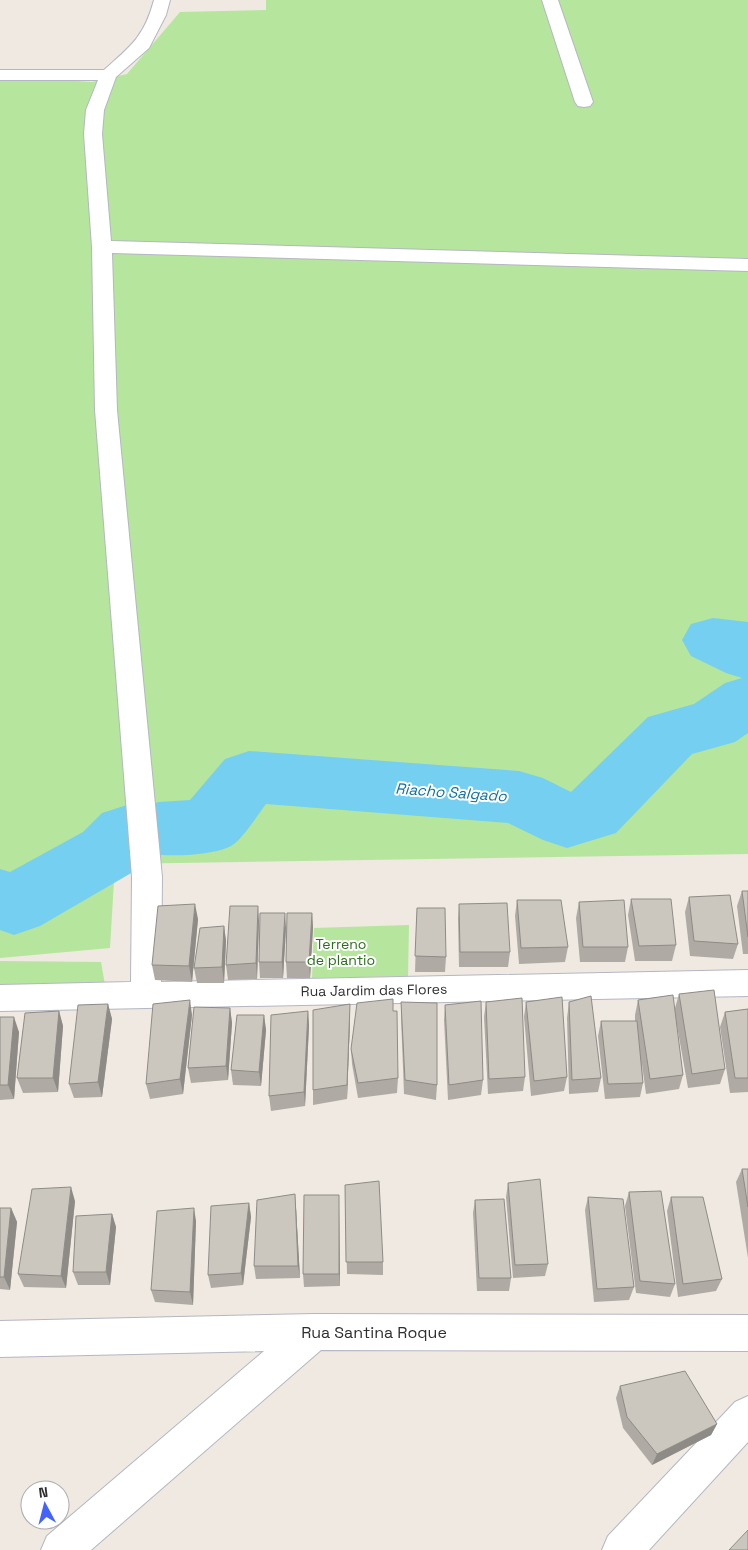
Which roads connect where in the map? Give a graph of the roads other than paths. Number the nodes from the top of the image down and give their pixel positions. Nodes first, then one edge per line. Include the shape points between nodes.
1 (162, 0) edge
2 (550, 0) edge
3 (0, 75) edge
4 (108, 76) junction
5 (584, 102) dead end
6 (102, 247) junction
7 (748, 265) edge
8 (748, 983) edge
9 (146, 994) junction
10 (0, 998) edge
11 (314, 1332) junction
12 (748, 1333) edge
13 (0, 1338) edge
14 (748, 1415) edge
15 (62, 1550) edge
16 (622, 1550) edge

1 - 4 street via 158,15 142,44
2 - 5 street
3 - 4 street
4 - 6 street via 95,110 93,134
6 - 7 street
6 - 9 street via 106,410 147,876
8 - 9 street, Rua Jardim das Flores
9 - 10 street, Rua Jardim das Flores
11 - 12 street, Rua Santina Roque
11 - 13 street, Rua Santina Roque
11 - 15 street
14 - 16 street

